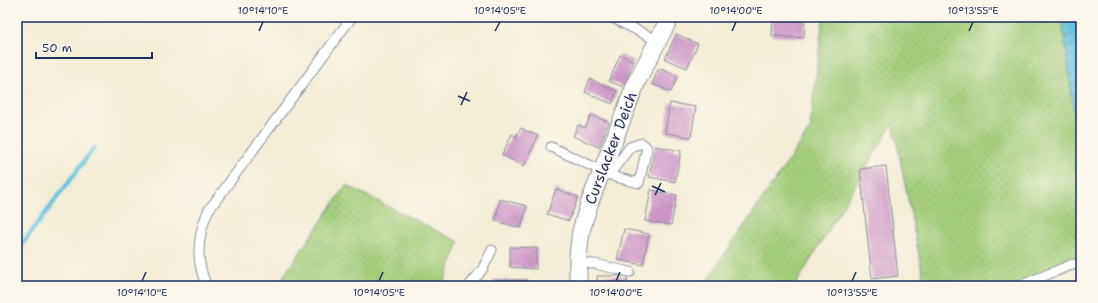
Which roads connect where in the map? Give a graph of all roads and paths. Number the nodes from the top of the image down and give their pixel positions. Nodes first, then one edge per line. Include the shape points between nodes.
1 (352, 17) edge
2 (611, 17) edge
3 (670, 17) edge
4 (658, 41) junction
5 (551, 148) dead end
6 (606, 172) junction
7 (492, 250) dead end
8 (578, 263) junction
9 (1081, 264) edge
10 (630, 272) dead end
11 (207, 286) edge
12 (469, 286) edge
13 (578, 286) edge
14 (1019, 286) edge

1 - 11 lane via 208,212 199,246 200,262
2 - 4 lane
3 - 4 street, Curslacker Deich
4 - 6 street, Curslacker Deich via 637,82
5 - 6 lane
6 - 6 lane via 638,183 647,148 642,143 630,147
6 - 8 street, Curslacker Deich via 588,204 581,231
7 - 12 lane via 482,270
8 - 10 lane
8 - 13 street, Curslacker Deich
9 - 14 lane via 1073,264

